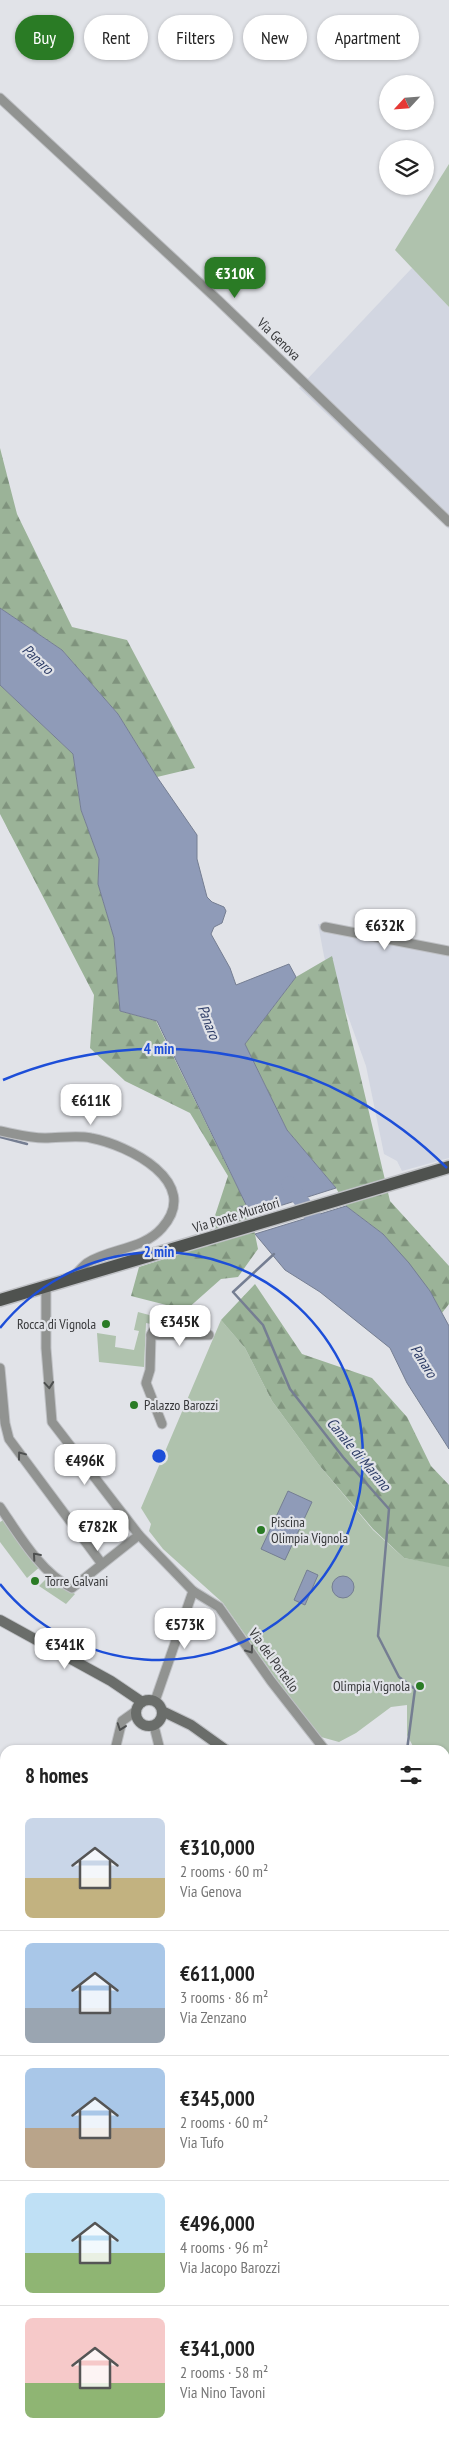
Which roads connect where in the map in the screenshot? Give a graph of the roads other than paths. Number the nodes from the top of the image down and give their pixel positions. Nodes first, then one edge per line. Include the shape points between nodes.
1 (0, 98) edge
2 (449, 522) edge
3 (325, 928) dead end
4 (449, 951) edge
5 (0, 1132) edge
6 (449, 1167) edge
7 (71, 1279) junction
8 (46, 1287) junction
9 (0, 1300) edge
10 (158, 1322) dead end
11 (151, 1335) junction
12 (209, 1335) dead end
13 (0, 1368) edge
14 (162, 1424) dead end
15 (0, 1507) edge
16 (139, 1535) junction
17 (102, 1564) junction
18 (193, 1591) junction
19 (0, 1620) edge
20 (155, 1701) junction
21 (139, 1706) junction
22 (162, 1711) junction
23 (154, 1726) junction
24 (116, 1745) edge
25 (159, 1745) edge
26 (219, 1745) edge
27 (321, 1745) edge

1 - 2 street, Via Genova via 218,300
3 - 4 street
5 - 7 street via 42,1138 90,1138 137,1154 170,1184 174,1205 162,1228 140,1243 87,1263
6 - 7 main road, Via Ponte Muratori
7 - 8 main road, Via Ponte Muratori
8 - 9 main road, Via Ponte Muratori
8 -> 16 street, Via del Portello via 46,1348 52,1422
10 - 11 street
11 - 12 street
11 - 14 street via 150,1370 146,1384
17 -> 13 street via 9,1439
17 -> 15 street via 72,1588 59,1582
16 - 17 street
16 - 18 street, Via del Portello
18 - 20 street
18 -> 27 street, Via del Portello via 219,1607
19 - 21 main road via 111,1681
20 - 21 main road
20 - 22 main road
21 - 23 main road via 137,1718 141,1723
21 -> 24 street via 122,1721
22 - 23 main road via 161,1720
22 - 26 main road via 191,1725
23 - 25 street

